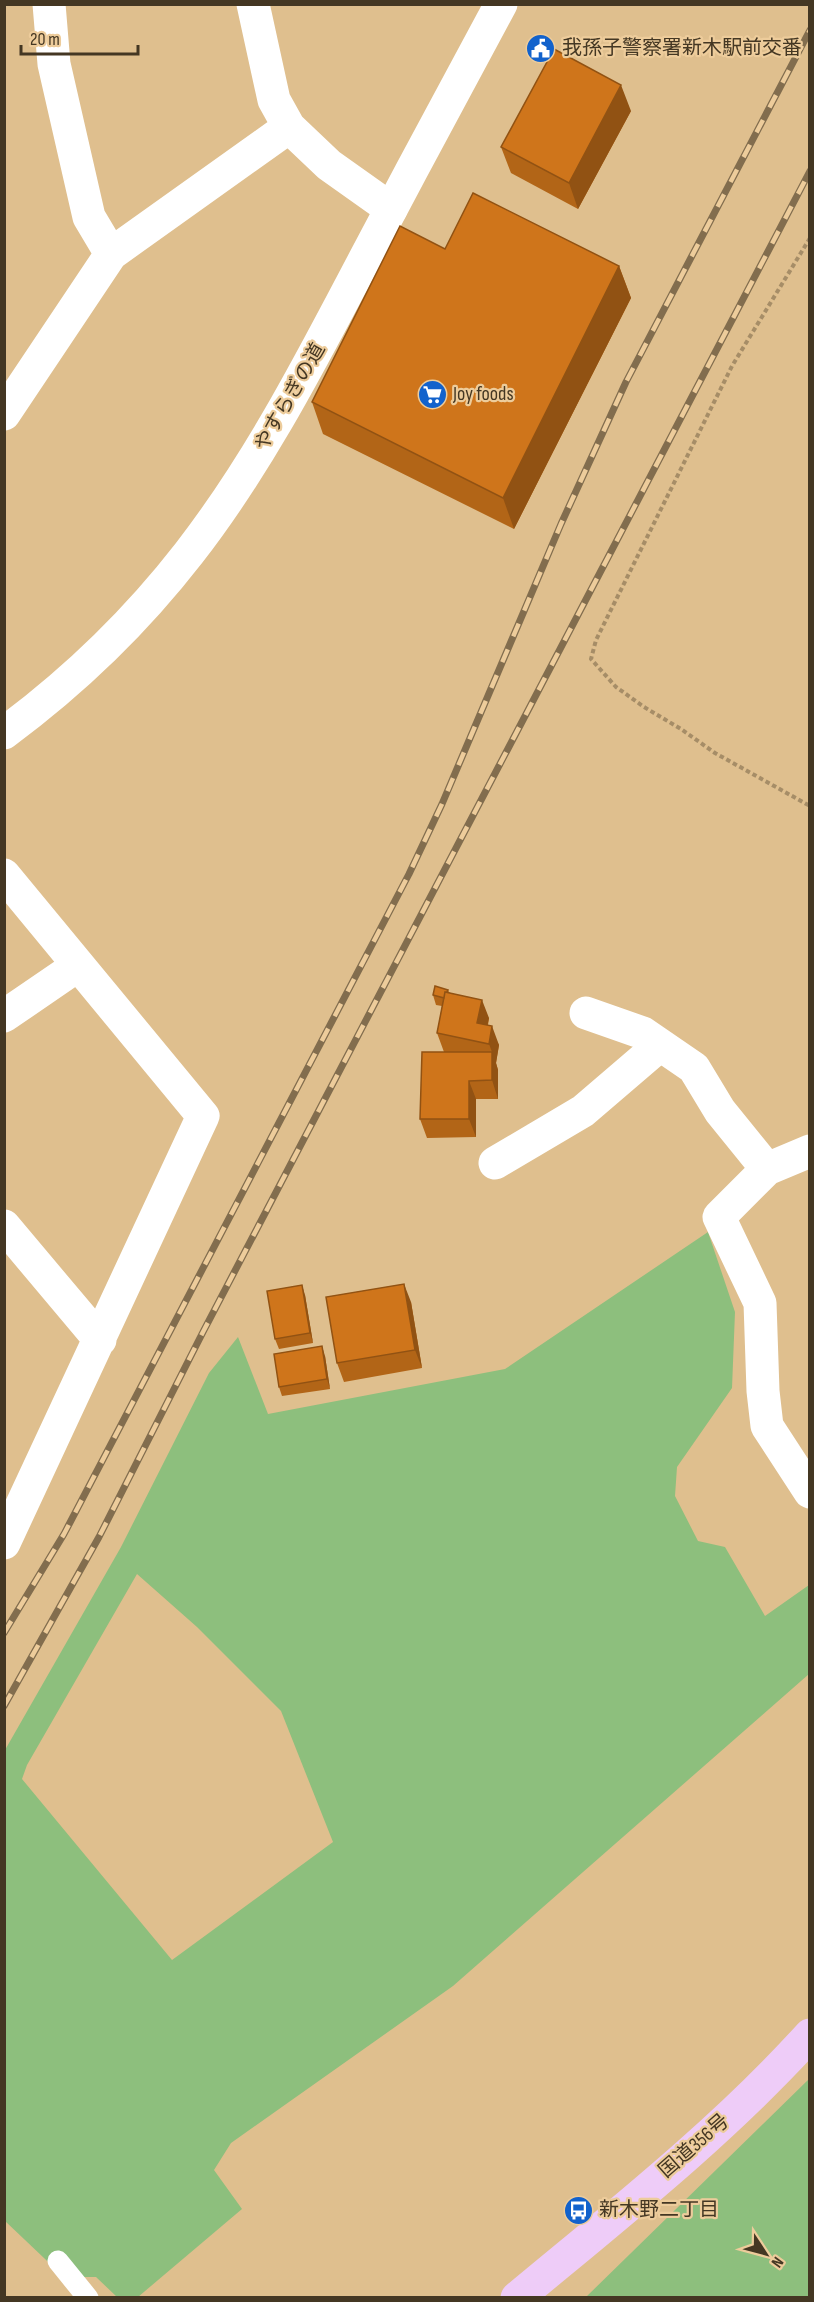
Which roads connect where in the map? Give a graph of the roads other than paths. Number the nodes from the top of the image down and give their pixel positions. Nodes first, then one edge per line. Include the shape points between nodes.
1 (49, 4) edge
2 (253, 4) edge
3 (501, 4) edge
4 (289, 127) junction
5 (391, 208) junction
6 (111, 254) junction
7 (4, 414) edge
8 (4, 733) edge
9 (4, 875) edge
10 (78, 966) junction
11 (586, 1013) dead end
12 (4, 1016) edge
13 (660, 1045) junction
14 (810, 1151) edge
15 (495, 1163) dead end
16 (767, 1168) junction
17 (4, 1226) edge
18 (100, 1340) junction
19 (810, 1492) edge
20 (4, 1543) edge
21 (810, 2035) edge
22 (58, 2261) dead end
23 (88, 2298) edge
24 (517, 2298) edge

1 - 6 street via 54,64 89,217
2 - 4 street via 274,100
3 - 5 street, やすらぎの道
4 - 5 street via 329,165
4 - 6 street
5 - 8 street, やすらぎの道 via 255,458 189,553 127,626 33,712
6 - 7 street
9 - 10 street
10 - 12 street
10 - 18 street via 203,1116
11 - 13 street via 643,1033
13 - 15 street via 583,1111
13 - 16 street via 694,1068 720,1111
14 - 16 street
16 - 19 street via 719,1217 760,1303 767,1426
17 - 18 street
18 - 20 street
21 - 24 highway, 国道356号 via 768,2081 694,2148
22 - 23 lane

